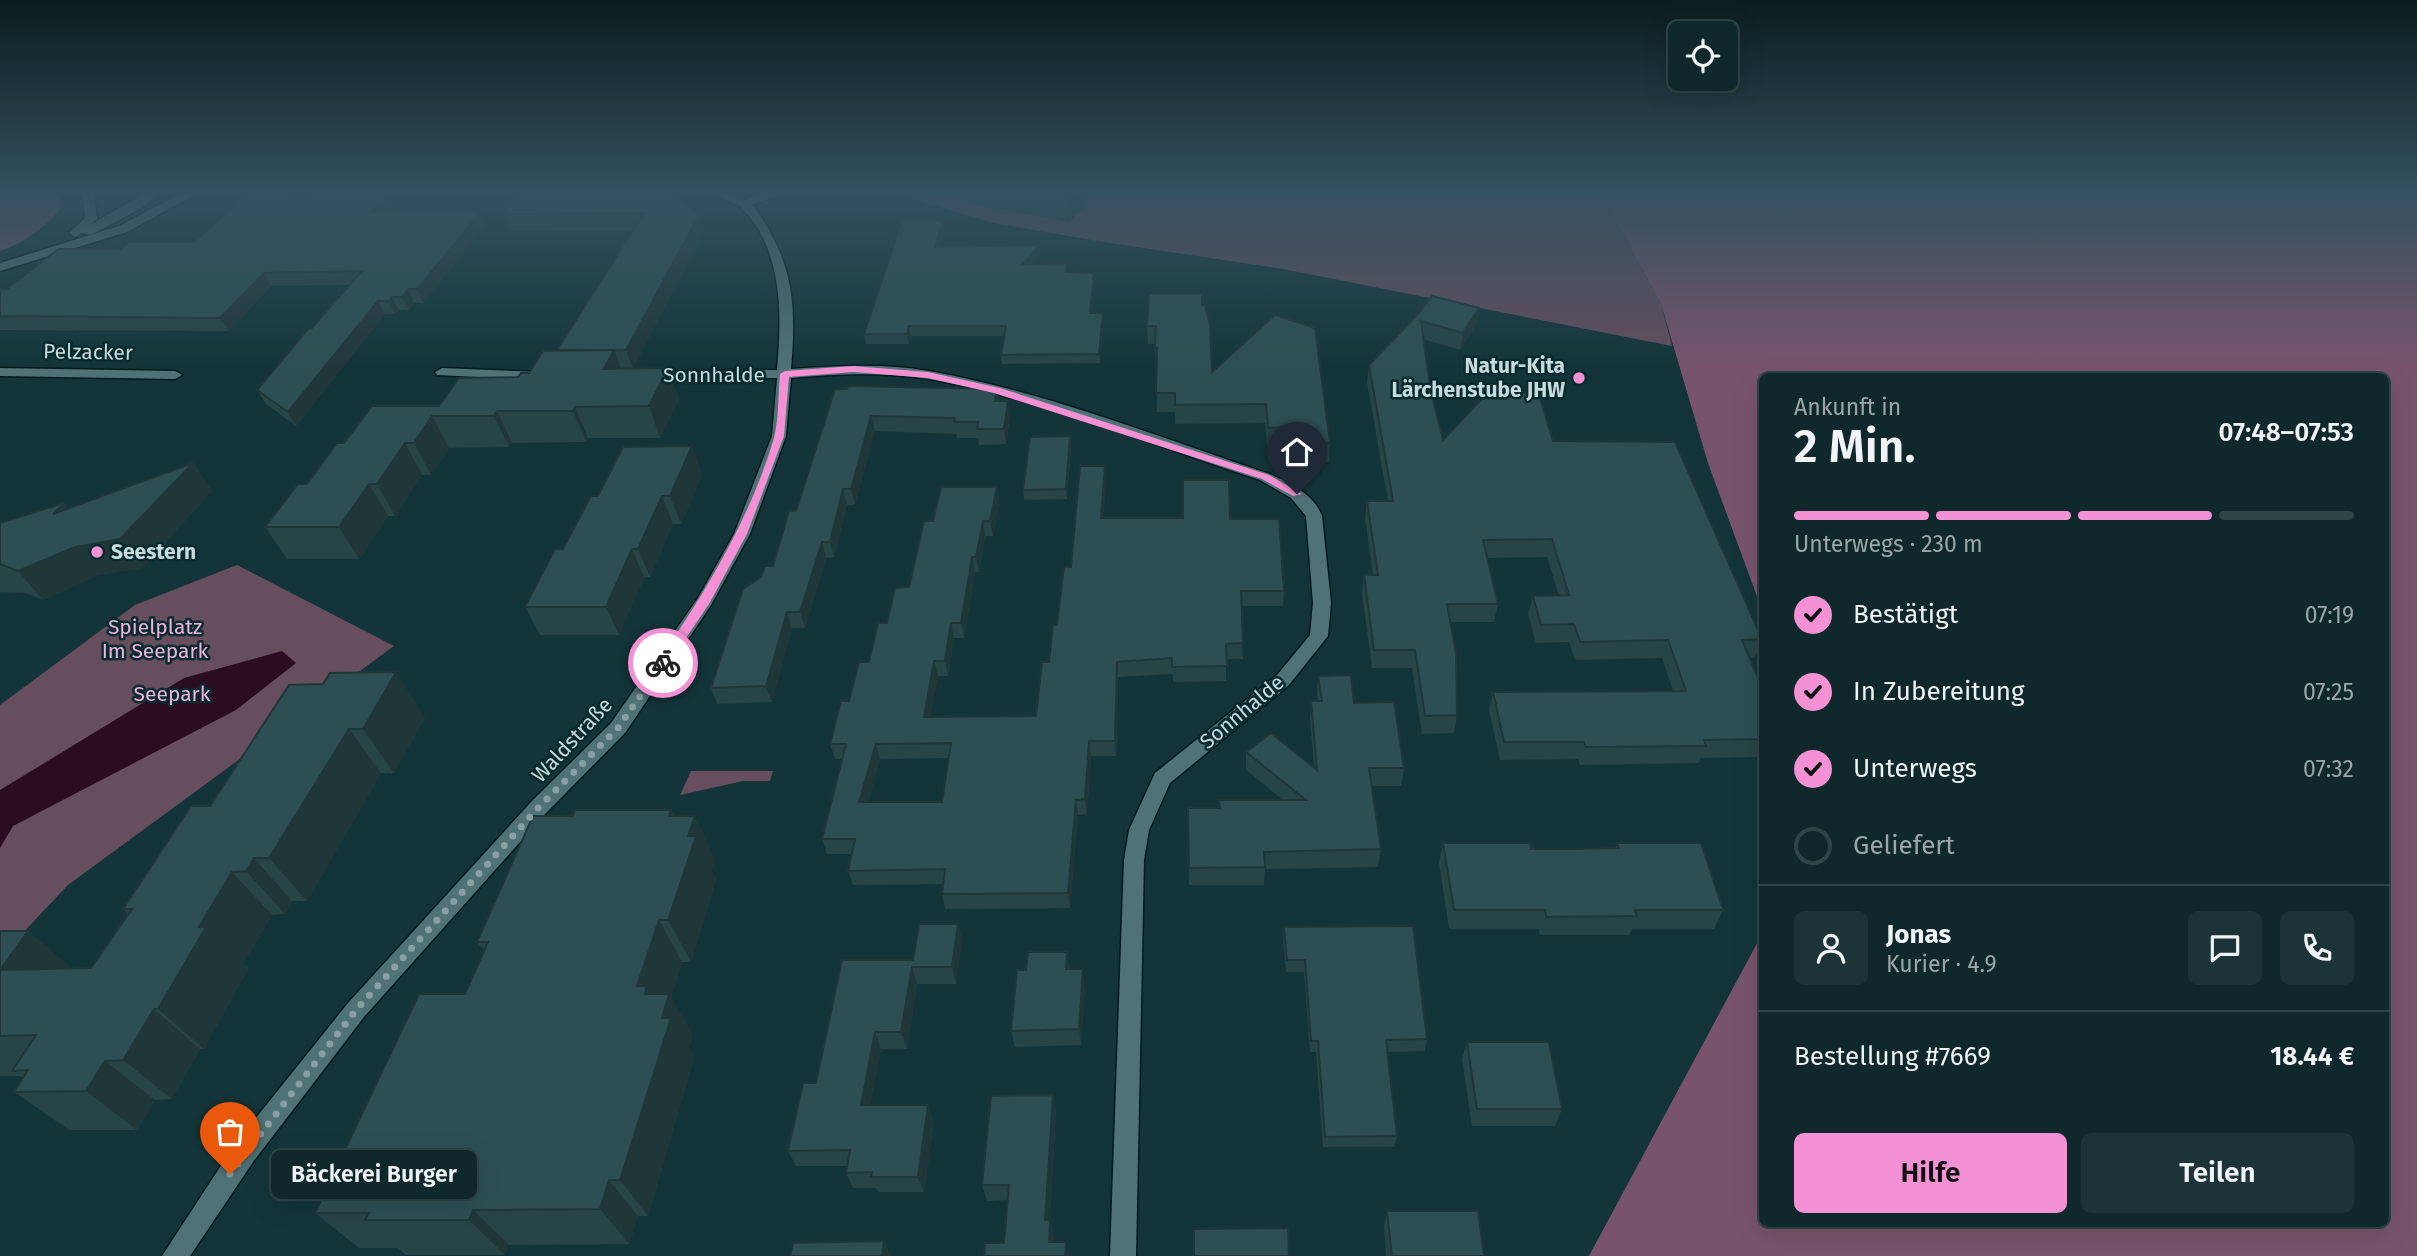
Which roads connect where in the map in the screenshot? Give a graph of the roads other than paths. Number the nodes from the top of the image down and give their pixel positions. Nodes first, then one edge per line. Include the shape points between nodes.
1 (45, 252) edge
2 (774, 252) edge
3 (0, 267) edge
4 (0, 372) edge
5 (442, 372) dead end
6 (785, 374) junction
7 (175, 375) dead end
8 (625, 375) edge
9 (557, 376) edge
10 (175, 1256) edge
11 (1123, 1256) edge

1 - 3 street
2 - 6 street, Waldstraße via 783,275 788,325
4 - 7 street, Pelzacker
5 - 9 street
6 - 8 street, Sonnhalde
6 - 10 street, Waldstraße via 779,436 742,534 705,601 642,696 601,747 539,807 356,1010 244,1153
6 - 11 street, Sonnhalde via 853,369 928,375 997,390 1265,477 1297,494 1311,508 1322,603 1319,636 1283,680 1162,778 1139,830 1133,860

